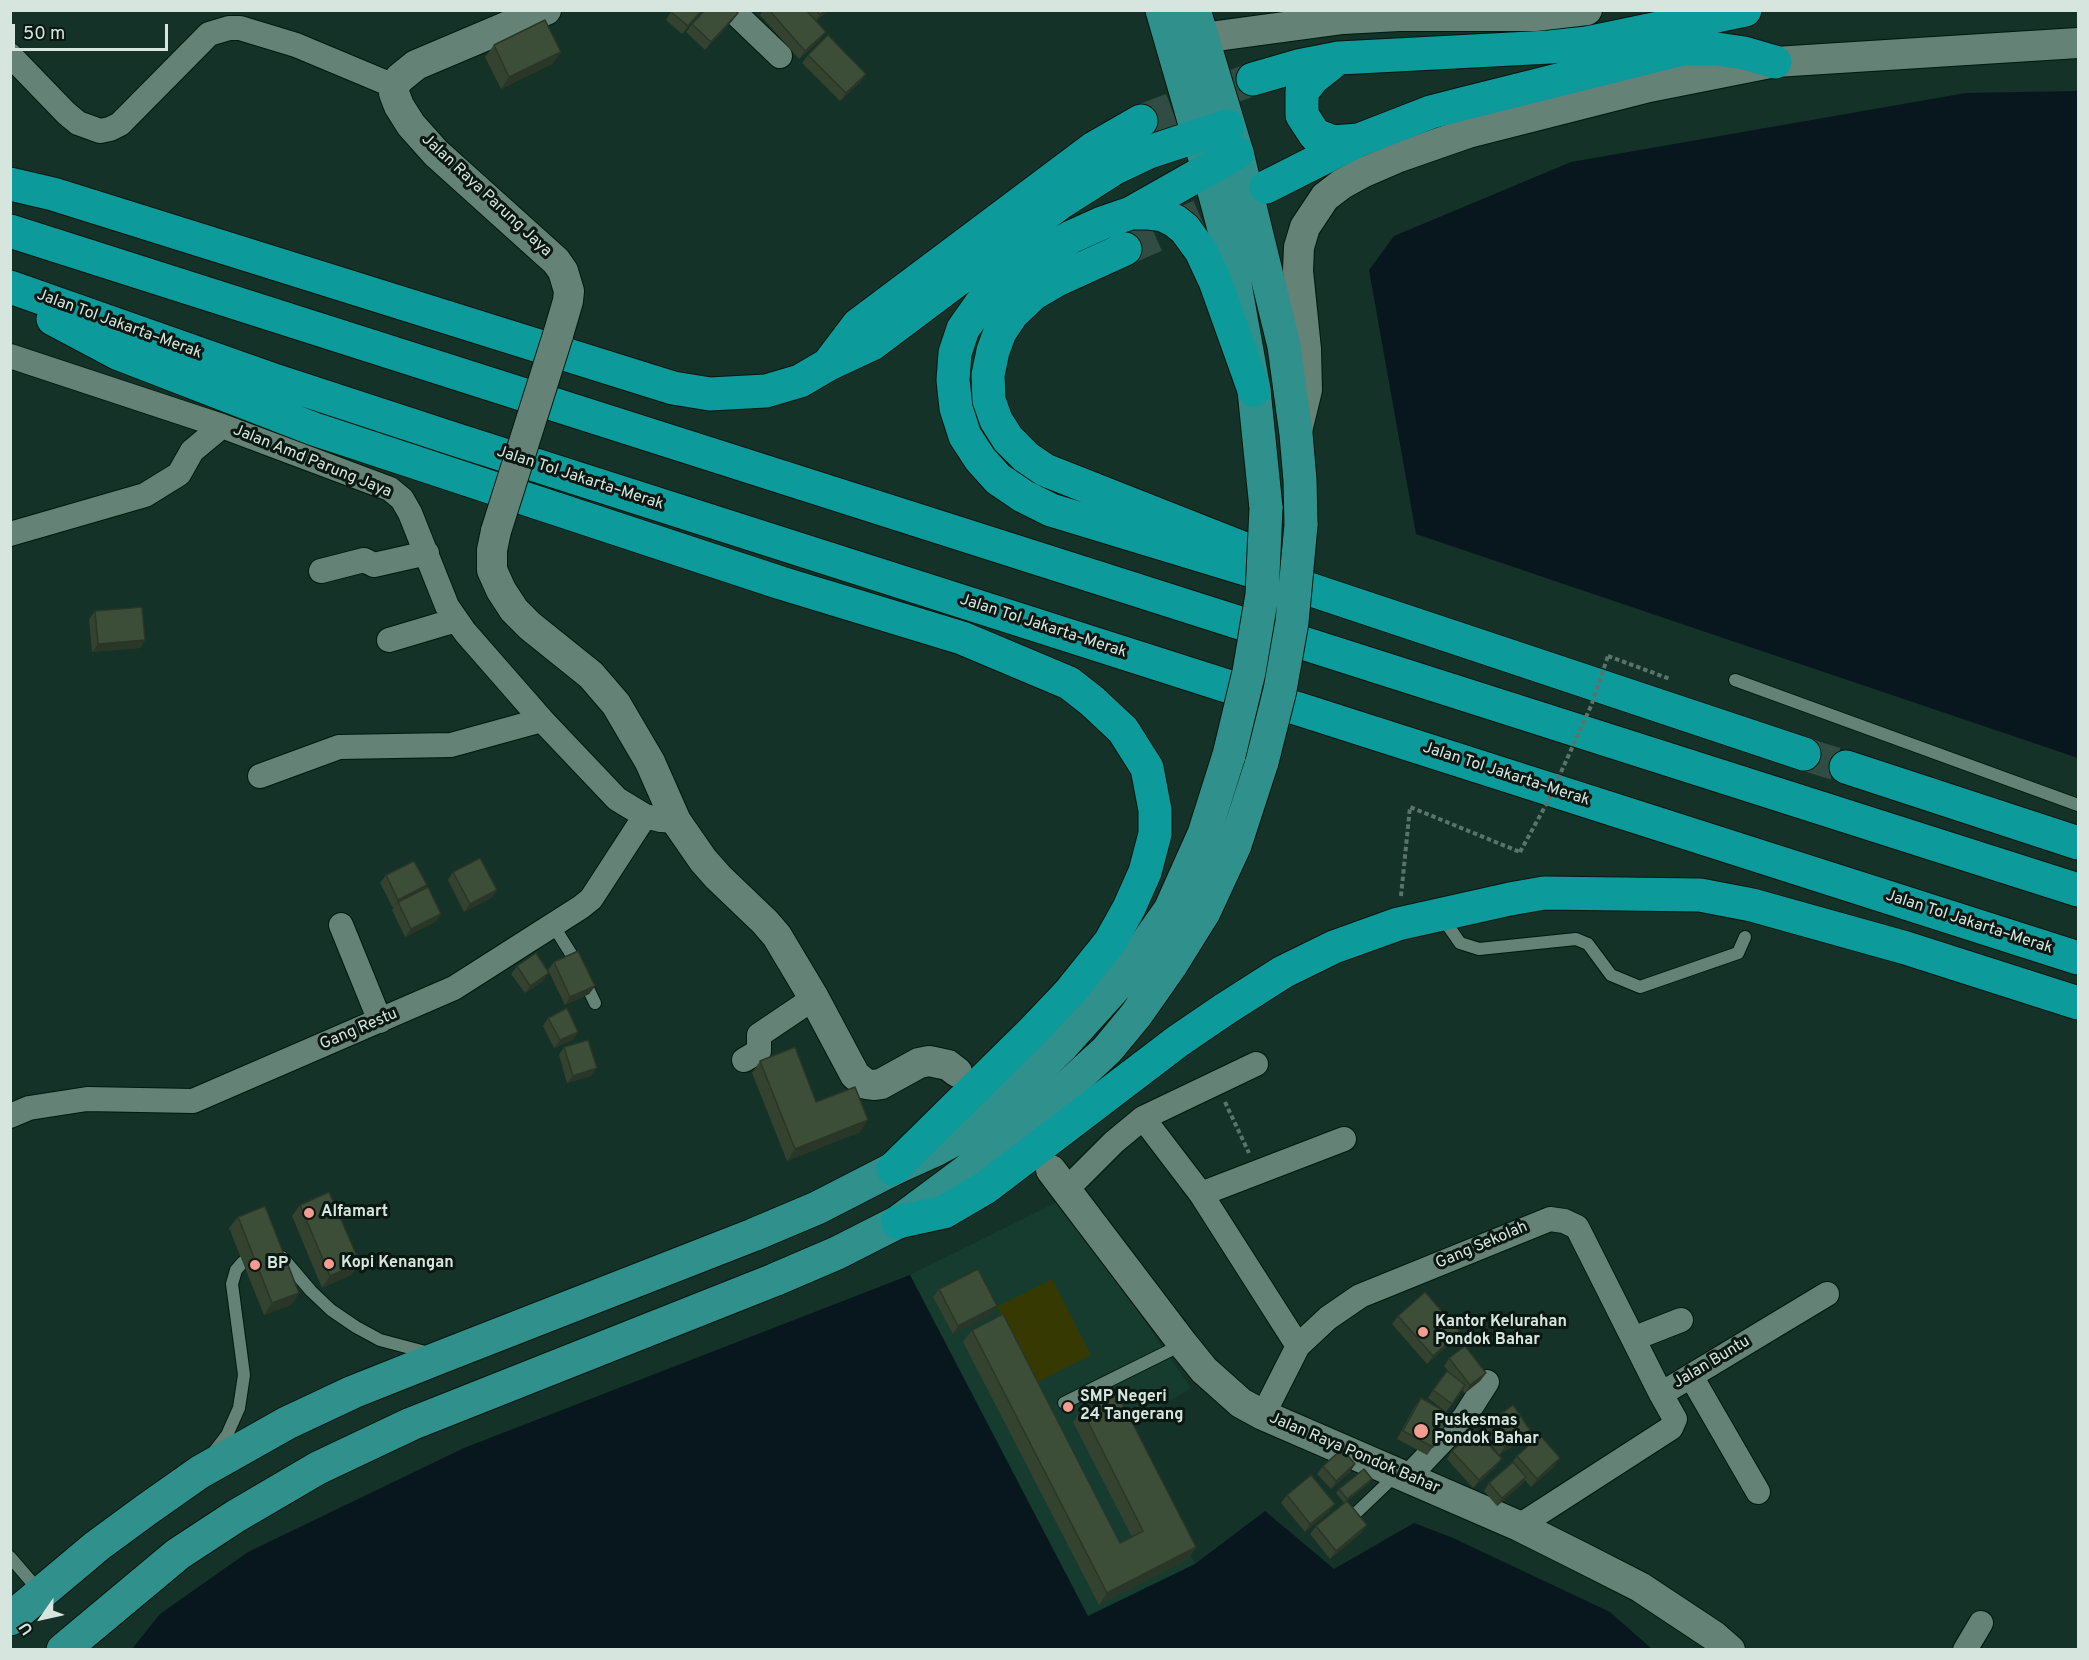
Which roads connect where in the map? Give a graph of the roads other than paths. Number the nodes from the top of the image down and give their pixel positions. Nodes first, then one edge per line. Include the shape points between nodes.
1 (546, 10) edge
2 (732, 10) edge
3 (1162, 10) edge
4 (1587, 10) edge
5 (1745, 10) edge
6 (1198, 24) edge
7 (2079, 43) edge
8 (10, 55) edge
9 (780, 56) dead end
10 (1339, 58) junction
11 (1775, 62) junction
12 (1253, 79) tunnel mouth
13 (394, 86) junction
14 (1141, 121) tunnel mouth
15 (1221, 138) junction
16 (1359, 140) junction
17 (1208, 169) junction
18 (10, 184) edge
19 (1266, 187) tunnel mouth
20 (1131, 213) junction
21 (10, 231) edge
22 (1125, 249) tunnel mouth
23 (10, 287) edge
24 (10, 296) edge
25 (10, 356) edge
26 (829, 364) junction
27 (1254, 390) junction
28 (222, 426) junction
29 (1296, 434) junction
30 (457, 440) junction
31 (10, 534) edge
32 (427, 553) junction
33 (321, 570) dead end
34 (782, 583) junction
35 (456, 620) junction
36 (389, 640) dead end
37 (1501, 654) junction
38 (1735, 680) dead end
39 (542, 720) junction
40 (1804, 754) tunnel mouth
41 (1846, 767) tunnel mouth
42 (260, 776) dead end
43 (2079, 805) edge
44 (645, 816) junction
45 (676, 821) junction
46 (2079, 843) edge
47 (2079, 891) edge
48 (1439, 913) junction
49 (341, 925) dead end
50 (553, 925) junction
51 (1745, 937) dead end
52 (2079, 958) edge
53 (814, 998) junction
54 (595, 1003) dead end
55 (2079, 1003) edge
56 (380, 1021) junction
57 (744, 1060) dead end
58 (1256, 1064) dead end
59 (957, 1071) dead end
60 (10, 1116) edge
61 (1143, 1118) junction
62 (1344, 1139) dead end
63 (893, 1169) junction
64 (1059, 1180) joint
65 (1201, 1194) junction
66 (897, 1222) junction
67 (270, 1252) edge
68 (243, 1262) dead end
69 (1827, 1294) dead end
70 (1681, 1320) dead end
71 (1635, 1338) junction
72 (1183, 1344) junction
73 (1298, 1346) junction
74 (441, 1357) junction
75 (1691, 1376) junction
76 (1487, 1382) edge
77 (1662, 1394) junction
78 (1064, 1402) dead end
79 (1263, 1415) junction
80 (200, 1472) junction
81 (1404, 1474) junction
82 (1758, 1492) dead end
83 (1355, 1514) edge
84 (1519, 1526) junction
85 (10, 1557) edge
86 (41, 1593) junction
87 (11, 1617) edge
88 (1981, 1623) dead end
89 (63, 1650) edge
90 (1730, 1650) edge
91 (1965, 1650) edge

1 - 13 street via 416,65
2 - 9 street
3 - 15 main road
4 - 6 street via 1535,16 1399,16
5 - 10 highway via 1568,45
6 - 15 main road
7 - 11 street
8 - 13 street via 78,123 100,130 120,124 208,34 229,28 297,45
10 - 12 highway
10 - 16 highway via 1302,92 1302,115 1315,135 1333,142
11 - 16 highway via 1717,49 1682,49 1441,109
11 - 29 street via 1649,87 1468,133 1362,173 1325,197 1305,227 1299,248 1307,390
13 - 45 street, Jalan Raya Parung Jaya, bridge via 399,106 436,153 563,271 568,301 496,531 492,570 514,610 591,675 616,704 650,762
14 - 26 highway via 1094,148 858,325
15 - 17 highway
15 - 26 highway via 1149,152 1115,168 1060,203 872,344
15 - 29 main road via 1284,346
16 - 19 highway
17 - 20 highway
17 - 27 main road via 1227,240
18 - 26 highway via 53,194 673,388 710,394 766,391 800,381
20 - 27 highway via 1163,215 1194,240 1215,281
20 - 37 highway via 1071,237 1014,270 992,288 963,329 955,353 956,408 965,436 980,459 998,479 1051,510 1306,588
21 - 47 highway
22 - 37 highway via 1033,294 1000,332 988,375 996,420 1008,439 1045,470
23 - 30 highway, Jalan Tol Jakarta–Merak
24 - 34 highway via 117,353 314,429
25 - 28 street, Jalan Amd Parung Jaya
27 - 63 main road, bridge via 1266,508 1262,595 1229,755 1204,834 1170,910 1118,985 1062,1046 984,1120 965,1134
28 - 31 street via 192,451 179,474 146,495
28 - 32 street, Jalan Amd Parung Jaya via 390,489 402,499
29 - 66 main road, bridge via 1300,525 1292,622 1280,690 1235,845 1204,912 1172,965 1107,1050 1029,1122
30 - 34 highway
30 - 52 highway, Jalan Tol Jakarta–Merak
32 - 33 street via 374,565 364,560
32 - 35 street, Jalan Amd Parung Jaya
34 - 63 highway via 962,638 1069,683 1124,730 1147,768 1155,810 1155,834 1145,872 1110,942 1031,1033
35 - 36 street
35 - 39 street, Jalan Amd Parung Jaya
37 - 40 highway
38 - 43 lane
39 - 42 street via 451,745 339,747
39 - 44 street, Jalan Amd Parung Jaya via 617,799
41 - 46 highway
44 - 45 street, Jalan Amd Parung Jaya
44 - 50 street, Gang Restu via 591,899
45 - 53 street via 703,860 777,936
48 - 51 lane via 1460,943 1479,949 1576,939 1588,944 1611,975 1640,987 1738,952
48 - 55 highway via 1544,893 1700,895 1752,905 1906,948
48 - 66 highway via 1334,947 1283,972 1178,1041 985,1188 944,1212
49 - 56 street
50 - 54 lane
50 - 56 street, Gang Restu via 454,988
53 - 57 street via 759,1035 759,1051
53 - 59 street via 855,1075 866,1084 881,1084 929,1061
56 - 60 street, Gang Restu via 193,1101 87,1099 29,1108
58 - 61 street
61 - 64 street
61 - 65 street
62 - 65 street
63 - 74 main road via 753,1235
64 - 72 street, Jalan Raya Pondok Bahar
65 - 73 street
66 - 89 main road via 774,1280 411,1424 318,1468 178,1554
67 - 74 lane via 282,1257 311,1291 356,1328 380,1340
68 - 80 lane via 232,1284 244,1375 238,1408 226,1436
69 - 75 street, Jalan Buntu
70 - 71 street
71 - 73 street, Gang Sekolah via 1577,1227 1550,1219 1360,1296
71 - 77 street, Gang Sekolah
72 - 78 lane
72 - 79 street, Jalan Raya Pondok Bahar via 1223,1389
73 - 79 street, Gang Sekolah
74 - 80 main road via 287,1423
75 - 77 street, Jalan Buntu
75 - 82 street
76 - 81 street via 1464,1418
77 - 84 street, Jalan Buntu via 1676,1419 1671,1428
79 - 81 street, Jalan Raya Pondok Bahar
80 - 86 main road
81 - 83 lane
81 - 84 street, Jalan Raya Pondok Bahar
84 - 90 street, Jalan Raya Pondok Bahar via 1640,1587
85 - 86 lane
86 - 87 main road
88 - 91 street

